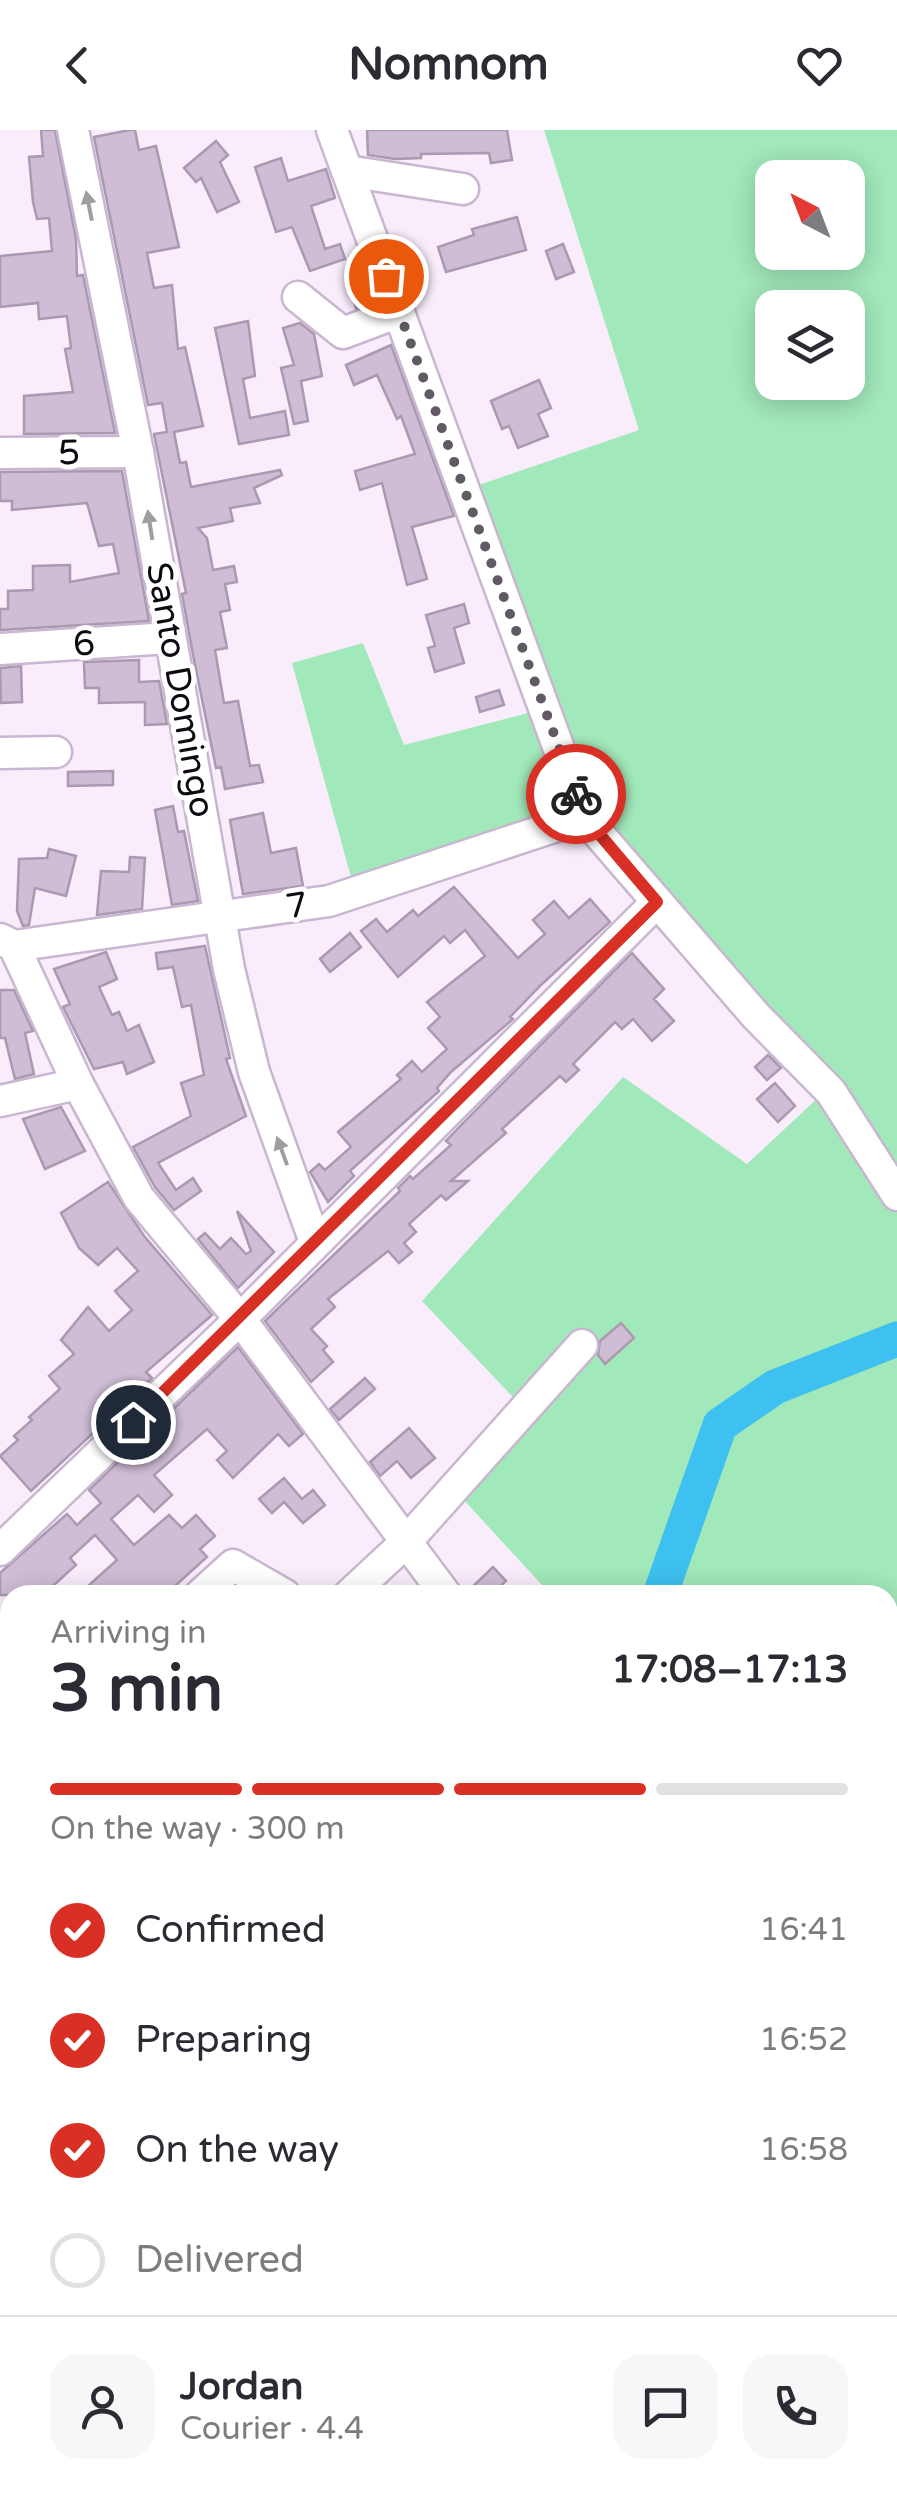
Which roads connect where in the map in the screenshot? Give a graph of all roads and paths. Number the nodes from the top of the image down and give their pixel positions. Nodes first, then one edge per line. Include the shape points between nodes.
1 (74, 130) edge
2 (332, 130) edge
3 (347, 171) junction
4 (463, 189) dead end
5 (298, 297) dead end
6 (398, 312) junction
7 (138, 452) junction
8 (0, 454) edge
9 (169, 638) junction
10 (0, 650) edge
11 (56, 752) dead end
12 (0, 754) edge
13 (584, 816) junction
14 (657, 902) junction
15 (221, 917) junction
16 (7, 943) edge
17 (78, 1084) junction
18 (0, 1101) edge
19 (897, 1196) edge
20 (315, 1242) junction
21 (240, 1319) junction
22 (582, 1345) dead end
23 (406, 1543) junction
24 (0, 1550) edge
25 (211, 1585) edge
26 (268, 1585) edge
27 (361, 1585) edge
28 (438, 1585) edge

7 -> 1 street, Santo Domingo
2 - 3 street
3 - 4 street
3 - 6 street
5 - 6 street via 343,333
6 - 13 street
7 - 8 street, 5
9 -> 7 street, Santo Domingo
9 - 10 street, 6
9 - 15 street, Santo Domingo
11 - 12 street
13 - 14 street
13 - 15 street, 7 via 329,901
14 - 19 street via 831,1092
14 - 20 street
15 - 16 street, 7
20 -> 15 street, Santo Domingo via 254,1072
16 - 17 street
17 - 18 street
17 - 21 street via 139,1198
20 - 21 street
21 - 23 street
21 - 24 street
22 - 23 street
23 - 27 street
23 - 28 street
25 - 26 street via 233,1565

